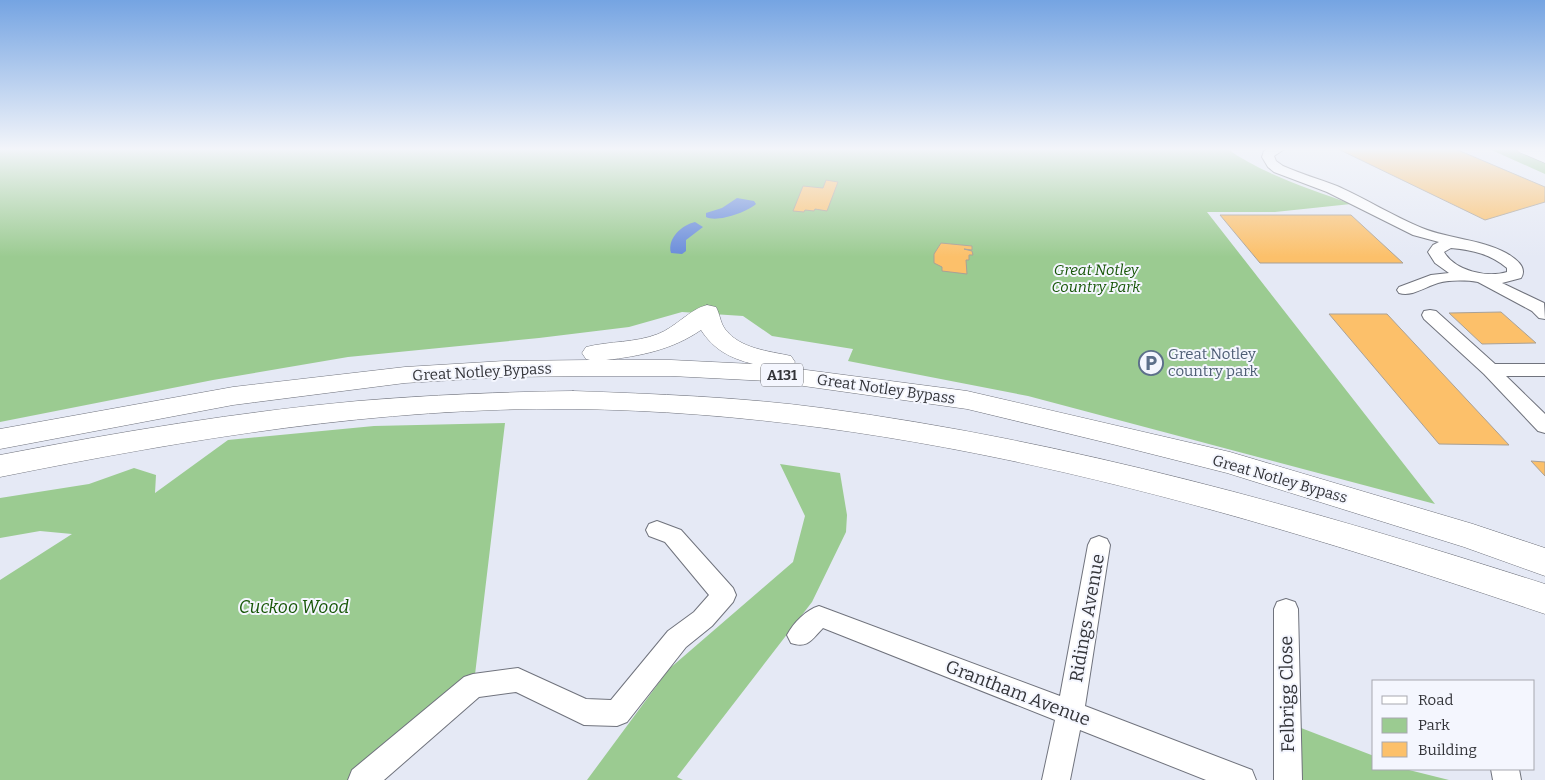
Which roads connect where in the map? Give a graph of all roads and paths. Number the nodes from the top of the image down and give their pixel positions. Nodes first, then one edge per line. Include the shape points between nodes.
1 (1321, 184) edge
2 (1418, 232) junction
3 (1462, 244) junction
4 (1440, 255) junction
5 (1515, 275) junction
6 (1475, 276) junction
7 (1437, 278) junction
8 (1404, 290) dead end
9 (1541, 310) edge
10 (1430, 315) dead end
11 (1490, 370) junction
12 (1545, 370) edge
13 (405, 375) junction
14 (968, 400) junction
15 (1545, 426) edge
16 (0, 439) edge
17 (0, 466) edge
18 (657, 530) dead end
19 (1099, 545) dead end
20 (1545, 562) edge
21 (1545, 599) edge
22 (1286, 608) dead end
23 (800, 635) dead end
24 (1070, 714) junction
25 (362, 780) edge
26 (1056, 780) edge
27 (1242, 780) edge
28 (1288, 780) edge

1 - 2 street
2 - 3 street
2 - 4 street
3 - 4 street via 1443,246
3 - 5 street via 1506,259 1514,267
4 - 6 street
4 - 7 street via 1442,268
5 - 6 street via 1502,279
5 - 9 street
6 - 7 street
6 - 9 street
7 - 8 street
10 - 11 street
11 - 12 street
11 - 15 street
13 - 14 highway, Great Notley Bypass / A131 via 504,369 671,368 768,373
13 - 14 highway via 657,344 691,328 707,312 720,339 754,357
13 - 16 highway, Great Notley Bypass / A131 via 233,396
14 - 20 highway, Great Notley Bypass / A131 via 1230,463
17 - 21 highway, Great Notley Bypass via 152,436 376,408 574,400 685,405 838,420 1098,467 1360,539
18 - 25 street via 674,536 724,595 703,619 677,639 617,713 584,712 518,680 473,686
19 - 24 street, Ridings Avenue
22 - 28 street, Felbrigg Close
23 - 24 street, Grantham Avenue via 819,616
24 - 26 street, Ridings Avenue
24 - 27 street, Grantham Avenue

